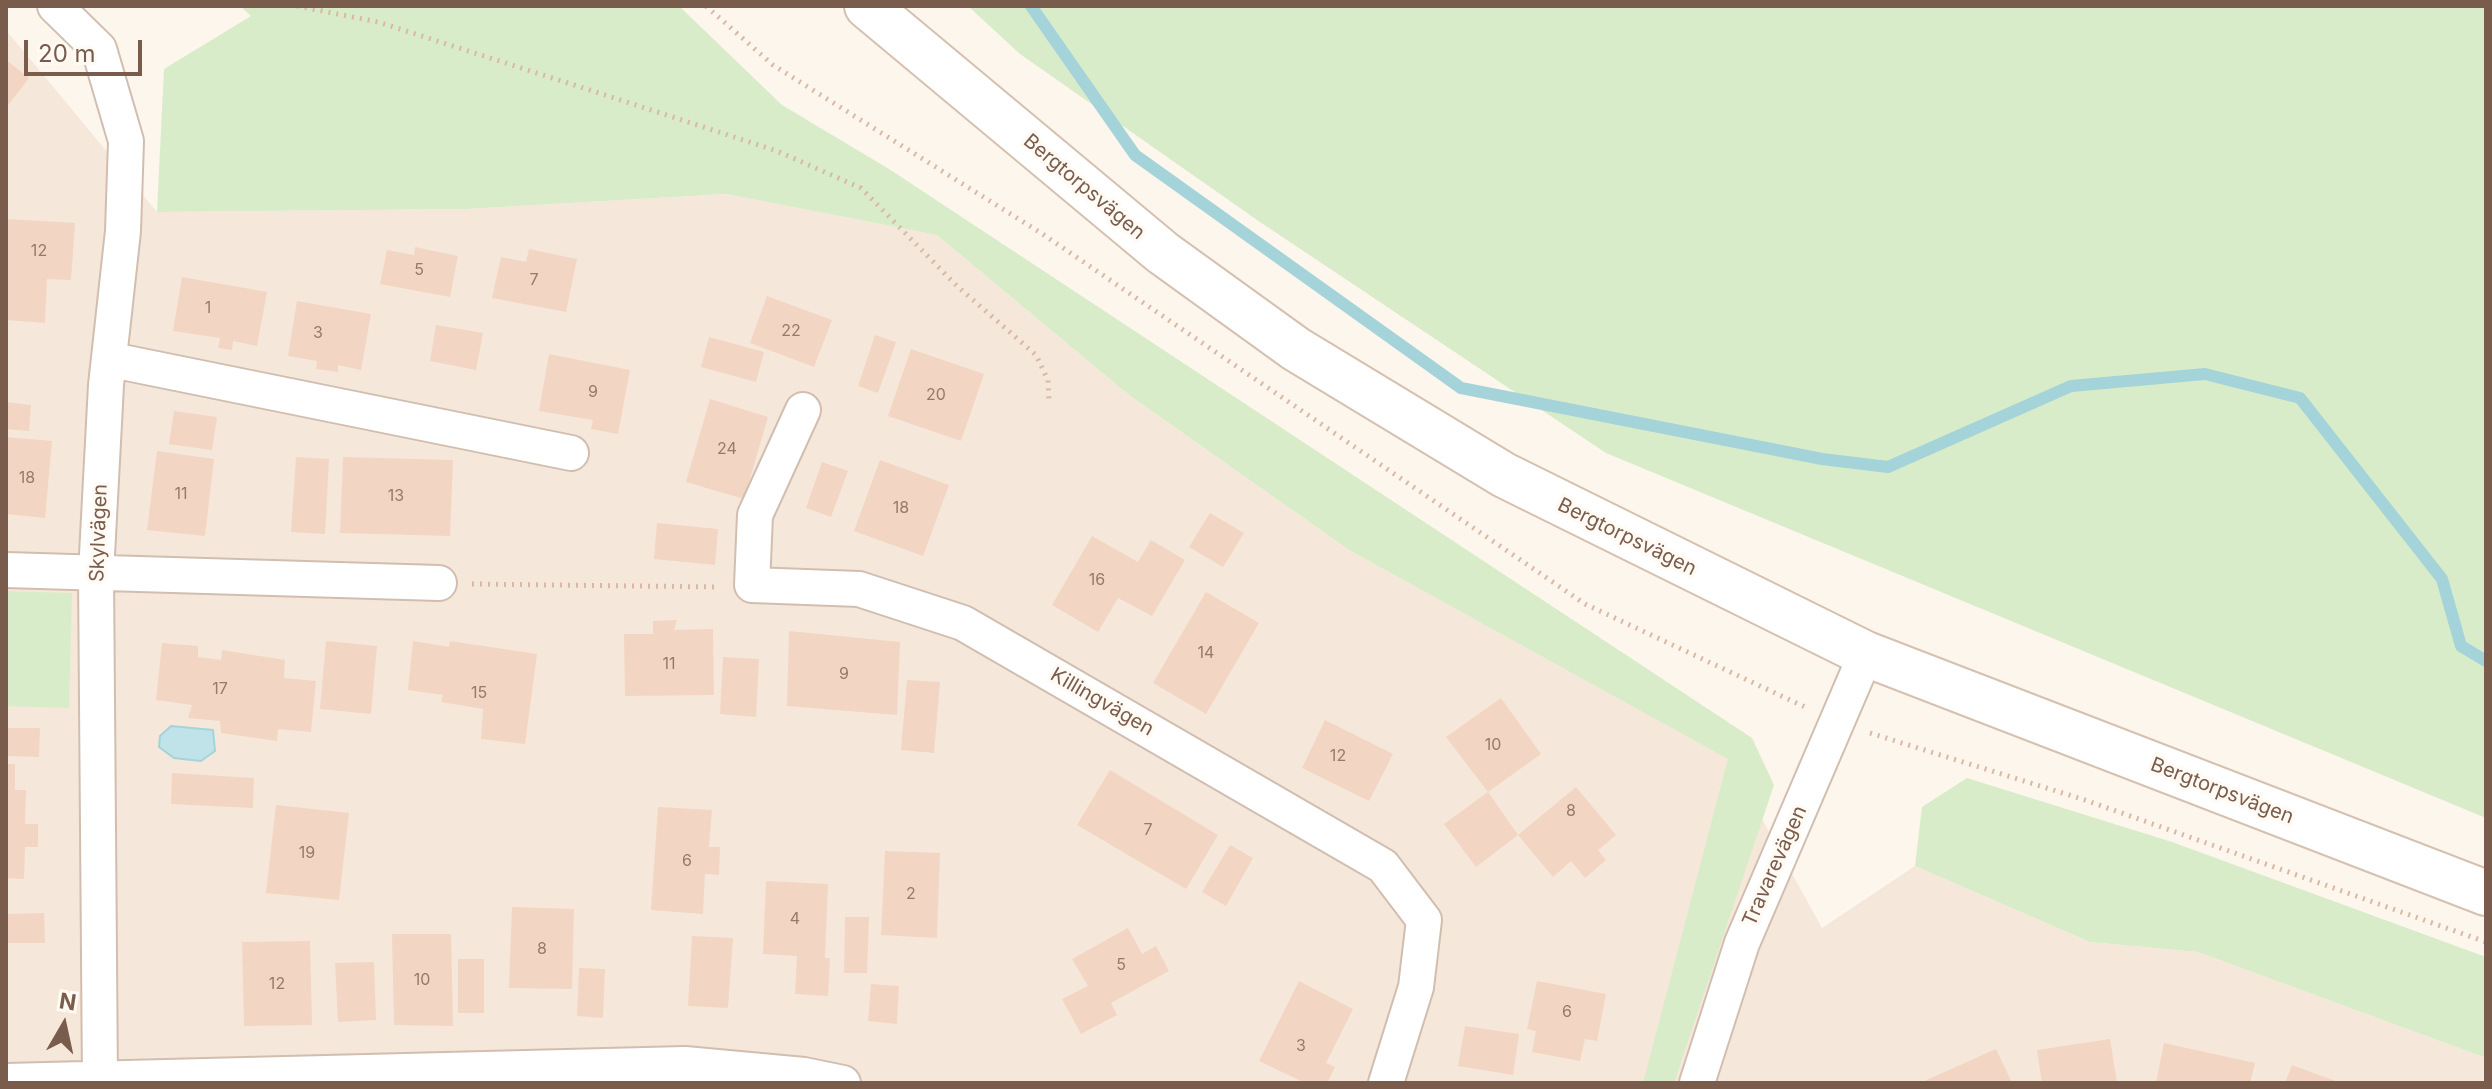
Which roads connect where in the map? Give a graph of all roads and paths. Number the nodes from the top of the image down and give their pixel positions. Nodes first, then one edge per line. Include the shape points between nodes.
1 (55, 6) edge
2 (297, 6) edge
3 (867, 6) edge
4 (112, 360) junction
5 (1049, 401) dead end
6 (803, 410) dead end
7 (571, 453) dead end
8 (6, 570) edge
9 (96, 574) junction
10 (439, 583) joint
11 (752, 585) junction
12 (1866, 654) junction
13 (1838, 723) junction
14 (2486, 893) edge
15 (2486, 942) edge
16 (6, 1081) edge
17 (100, 1081) edge
18 (843, 1083) edge
19 (1386, 1083) edge
20 (1697, 1083) edge

1 - 4 street, Skylvägen via 99,49 126,141
2 - 5 path via 378,22 777,151 861,188 957,286 1036,355 1048,380
3 - 12 main road, Bergtorpsvägen via 1163,253 1296,349 1504,475
4 - 7 street
4 - 9 street, Skylvägen via 106,385
6 - 11 street via 755,515
8 - 9 street
9 - 10 street
9 - 17 street, Skylvägen
10 - 11 path
11 - 19 street, Killingvägen via 859,589 963,623 1383,866 1424,920 1416,987
12 - 13 street, Travarevägen
12 - 14 main road, Bergtorpsvägen
13 - 15 path via 2100,805
13 - 20 street, Travarevägen via 1742,943
16 - 17 street
17 - 18 street via 685,1064

